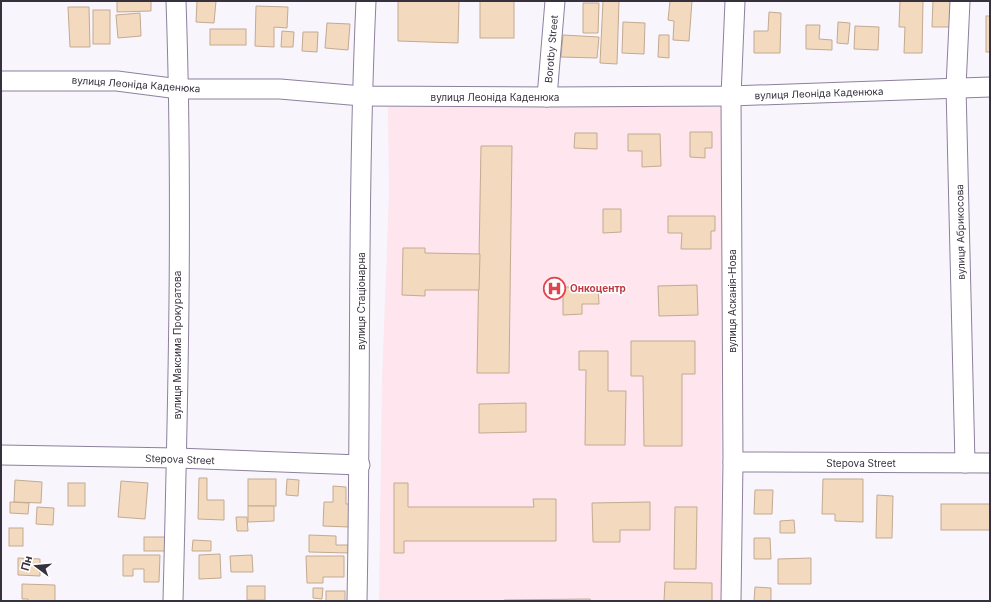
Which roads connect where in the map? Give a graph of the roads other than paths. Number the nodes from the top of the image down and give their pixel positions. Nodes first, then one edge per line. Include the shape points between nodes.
1 (176, 1) edge
2 (366, 1) edge
3 (555, 1) edge
4 (736, 1) edge
5 (960, 1) edge
6 (1, 81) edge
7 (956, 87) junction
8 (990, 87) edge
9 (179, 89) junction
10 (362, 96) junction
11 (731, 96) junction
12 (547, 97) junction
13 (1, 455) edge
14 (176, 458) junction
15 (733, 462) junction
16 (965, 463) junction
17 (990, 463) edge
18 (360, 465) junction
19 (173, 601) edge
20 (357, 601) edge
21 (731, 601) edge

1 - 9 street, вулиця Максима Прокуратова
2 - 10 street, вулиця Стаціонарна
3 - 12 street, Borotby Street
4 - 11 street, вулиця Асканія-Нова
5 - 7 street, вулиця Абрикосова
6 - 9 street, вулиця Леоніда Каденюка via 117,81
7 - 8 street, вулиця Леоніда Каденюка
7 - 11 street, вулиця Леоніда Каденюка
7 - 16 street, вулиця Абрикосова
9 - 10 street, вулиця Леоніда Каденюка via 280,89
9 - 14 street, вулиця Максима Прокуратова
10 - 12 street, вулиця Леоніда Каденюка
10 - 18 street, вулиця Стаціонарна
11 - 12 street, вулиця Леоніда Каденюка
11 - 15 street, вулиця Асканія-Нова
13 - 14 street, Stepova Street
14 - 18 street, Stepova Street
14 - 19 street, вулиця Максима Прокуратова
15 - 16 street, Stepova Street
15 - 21 street, вулиця Асканія-Нова
16 - 17 street, Stepova Street
18 - 20 street, вулиця Стаціонарна

